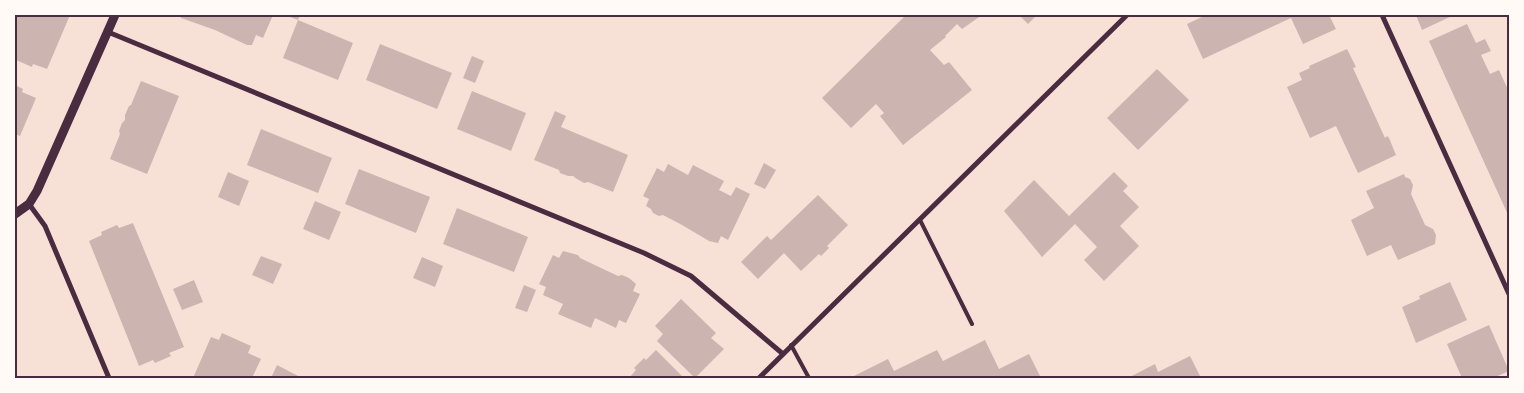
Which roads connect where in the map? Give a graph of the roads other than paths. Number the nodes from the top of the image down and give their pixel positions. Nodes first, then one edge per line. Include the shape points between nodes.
1 (116, 15) edge
2 (1127, 15) edge
3 (1382, 15) edge
4 (108, 32) junction
5 (30, 204) junction
6 (15, 214) edge
7 (920, 220) junction
8 (1509, 294) edge
9 (972, 324) dead end
10 (791, 345) junction
11 (782, 354) junction
12 (110, 378) edge
13 (759, 378) edge
14 (809, 378) edge

1 - 4 street
2 - 7 street
3 - 8 street
4 - 5 street
4 - 11 street via 644,253 691,276
5 - 6 street
5 - 12 street via 45,226
7 - 9 lane
7 - 10 street
10 - 11 street
10 - 14 lane
11 - 13 street

